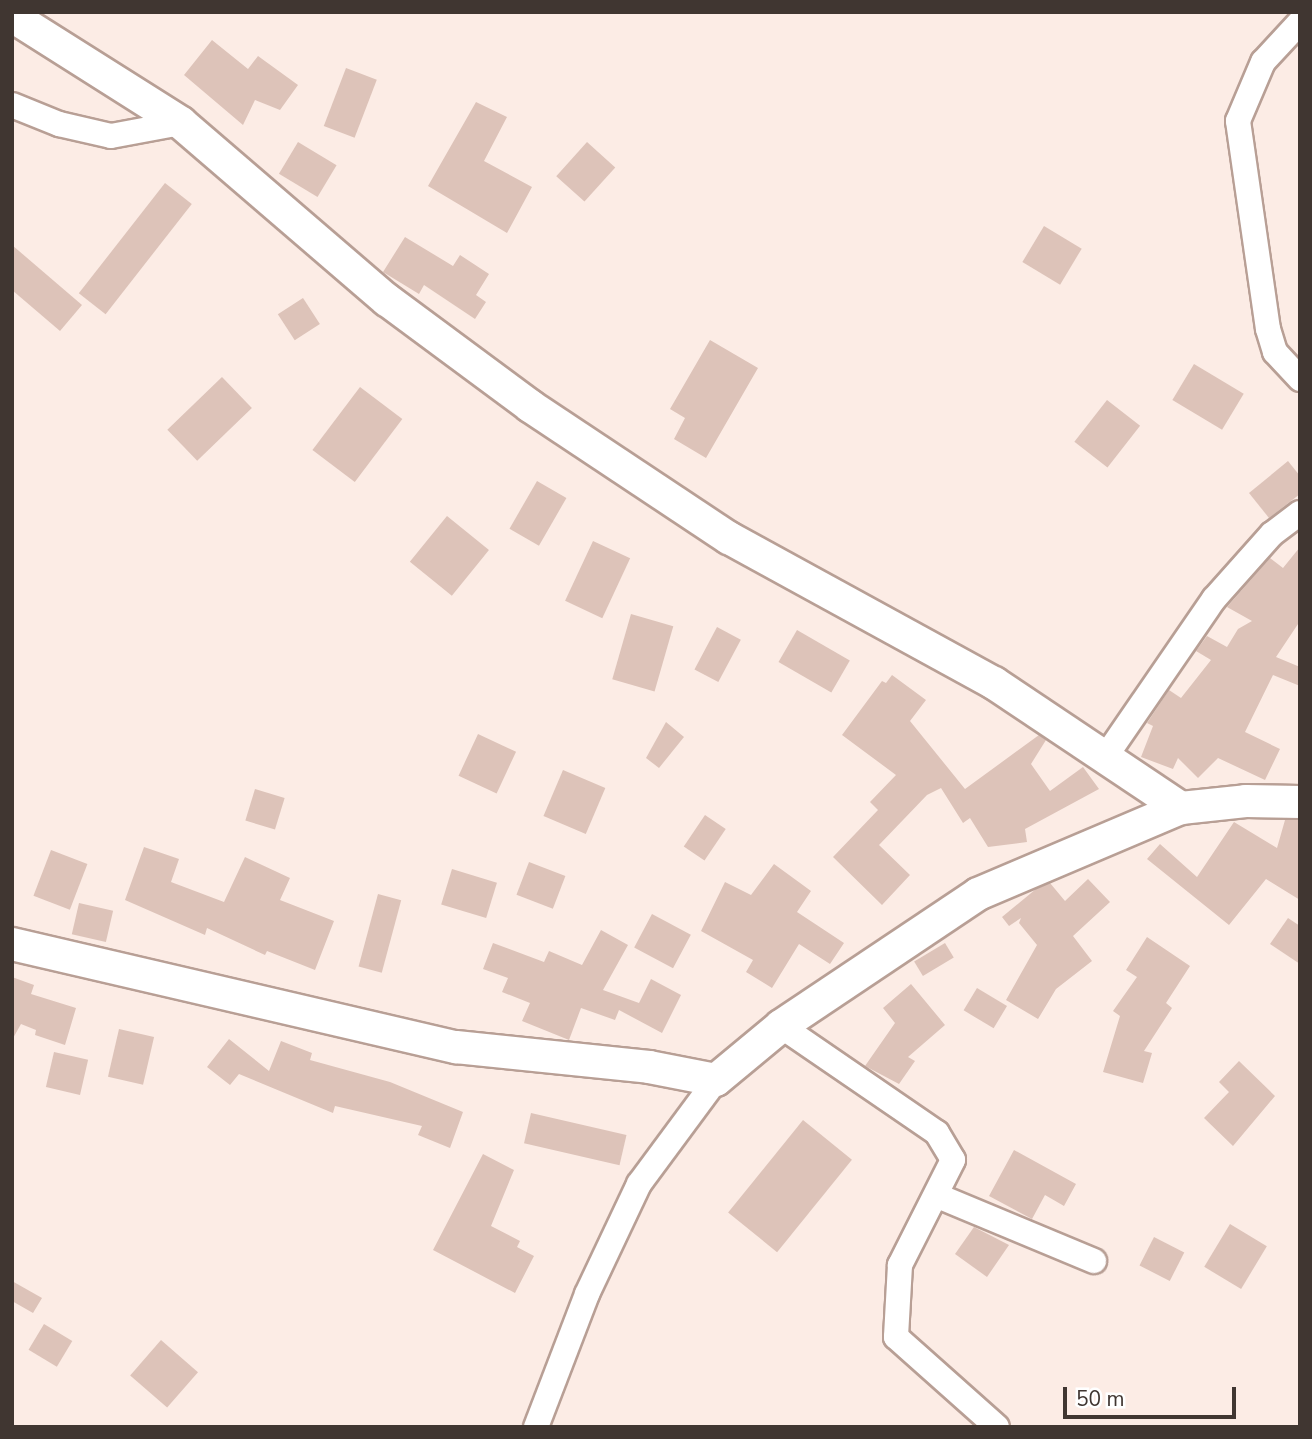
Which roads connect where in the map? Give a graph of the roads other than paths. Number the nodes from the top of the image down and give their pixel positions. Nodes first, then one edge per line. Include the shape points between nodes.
1 (12, 16) edge
2 (1300, 22) edge
3 (12, 106) edge
4 (181, 123) junction
5 (1300, 379) edge
6 (1300, 513) edge
7 (1106, 756) junction
8 (1300, 802) edge
9 (1181, 808) junction
10 (12, 944) edge
11 (781, 1026) junction
12 (716, 1080) junction
13 (938, 1196) junction
14 (1094, 1261) dead end
15 (536, 1427) edge
16 (997, 1427) edge

1 - 4 street
2 - 5 street via 1263,62 1238,121 1268,329 1276,352
3 - 4 street via 59,124 111,136
4 - 7 street via 387,300 530,406 729,538 994,683
6 - 7 street via 1272,534 1214,599
7 - 9 street
8 - 9 street via 1246,801
9 - 11 street via 978,894
10 - 12 street via 456,1047 649,1067
11 - 12 street
11 - 13 street via 937,1133 953,1160
12 - 15 street via 639,1185 587,1294
13 - 14 street
13 - 16 street via 900,1265 896,1338

